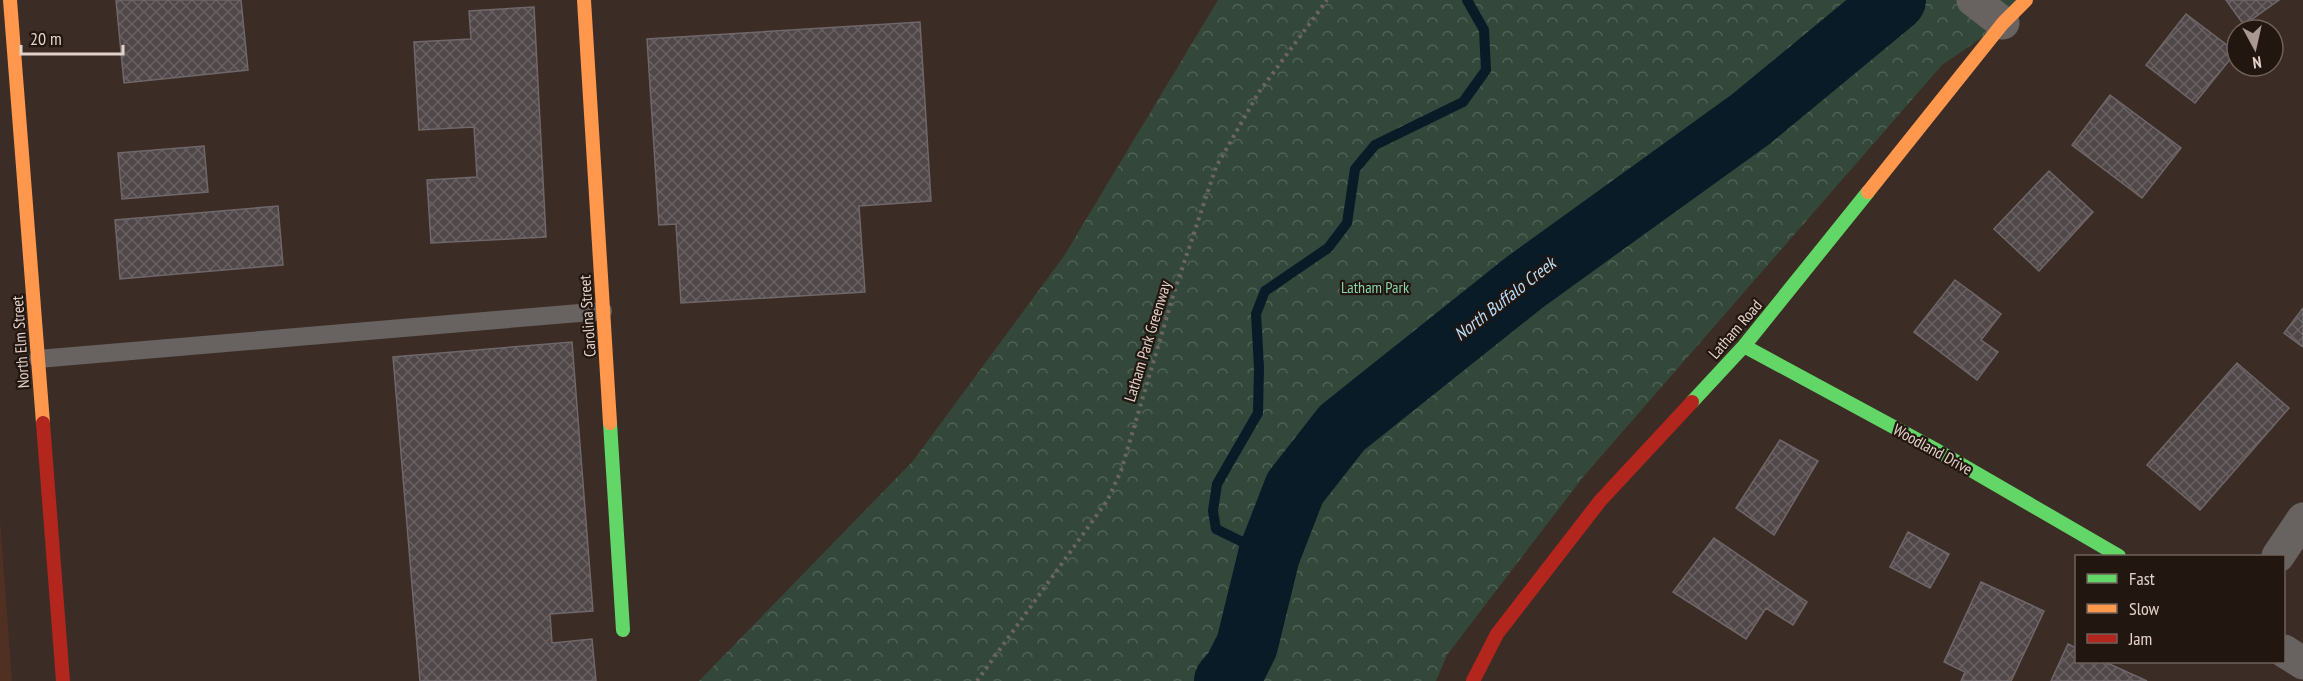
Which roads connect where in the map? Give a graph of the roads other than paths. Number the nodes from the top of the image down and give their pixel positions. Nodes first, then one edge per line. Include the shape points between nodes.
1 (10, 0) edge
2 (584, 0) edge
3 (1973, 0) edge
4 (2025, 0) edge
5 (2003, 23) junction
6 (603, 311) junction
7 (1744, 346) junction
8 (38, 358) junction
9 (2303, 519) edge
10 (2117, 555) edge
11 (2278, 555) edge
12 (623, 630) dead end
13 (2285, 652) edge
14 (2303, 663) edge
15 (63, 681) edge
16 (1473, 681) edge

1 - 8 street, North Elm Street
2 - 6 street, Carolina Street
3 - 5 street
4 - 5 street, Latham Road
5 - 7 street, Latham Road
6 - 8 lane
6 - 12 street, Carolina Street
7 - 10 street, Woodland Drive via 1938,451
7 - 16 street, Latham Road via 1600,501 1497,634
8 - 15 street, North Elm Street
9 - 11 street
13 - 14 street

